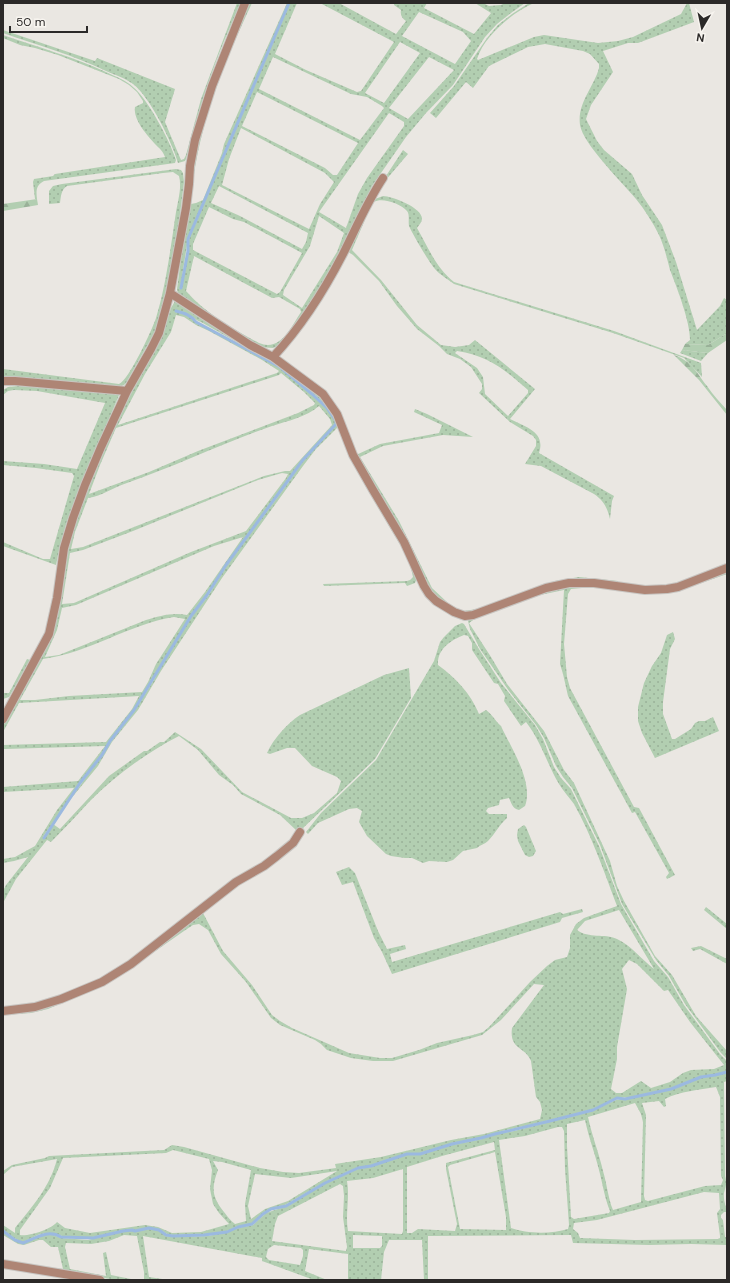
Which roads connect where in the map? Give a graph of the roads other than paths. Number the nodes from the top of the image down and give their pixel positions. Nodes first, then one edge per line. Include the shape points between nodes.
1 (245, 3) edge
2 (383, 178) dead end
3 (170, 293) junction
4 (273, 357) junction
5 (3, 382) edge
6 (127, 391) junction
7 (727, 568) edge
8 (3, 719) edge
9 (300, 832) dead end
10 (3, 1011) edge
11 (3, 1264) edge
12 (100, 1280) edge

1 - 3 street via 212,86 195,140 186,208
2 - 4 street via 365,207 328,280 290,339
3 - 4 street
3 - 6 street via 152,349
4 - 7 street via 323,394 331,405 341,422 356,460 404,542 424,586 436,601 454,612 465,616 473,615 540,590 569,583 594,583 645,590 667,589
5 - 6 street
6 - 8 street via 101,447 73,518 64,548 49,634
9 - 10 street via 293,843 264,866 236,882 131,964 102,982 35,1007
11 - 12 street

